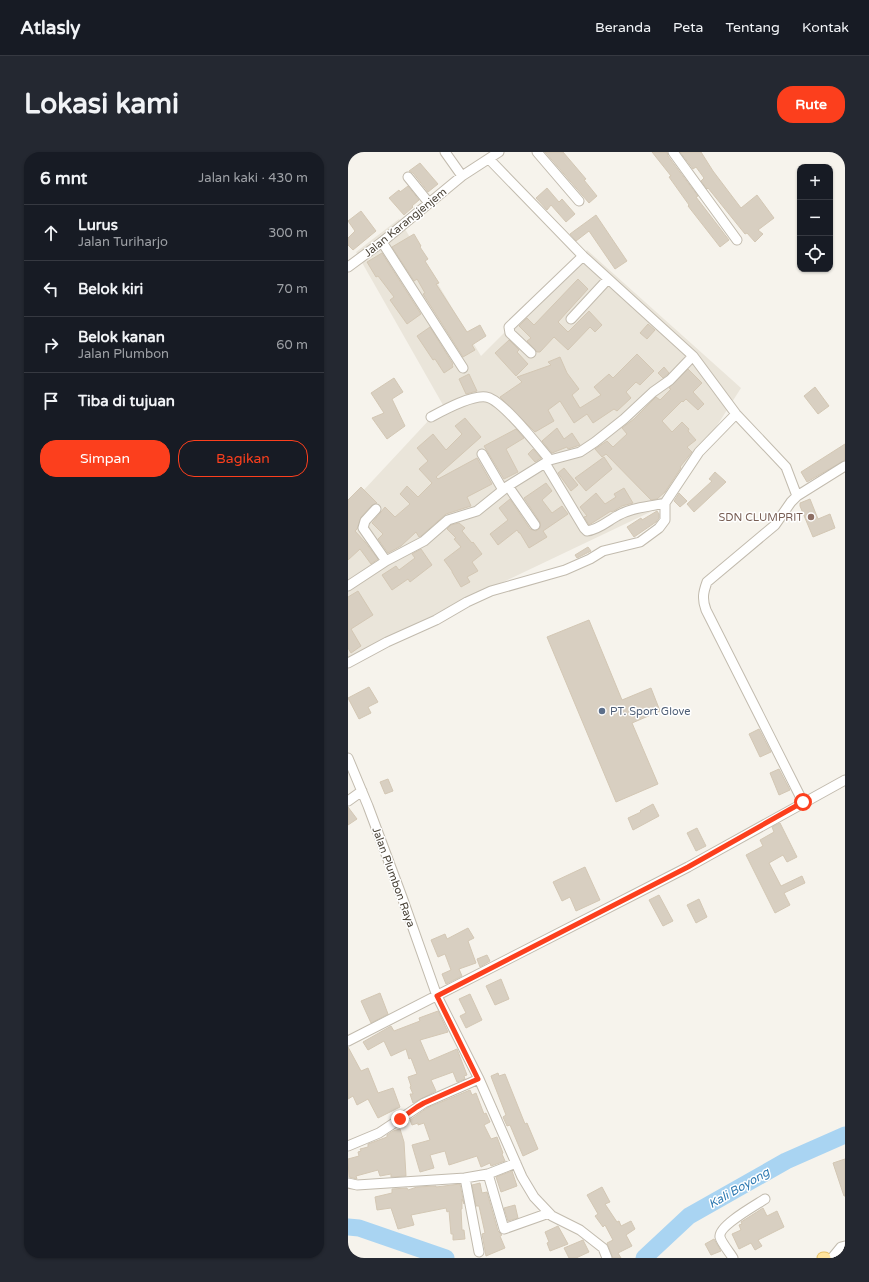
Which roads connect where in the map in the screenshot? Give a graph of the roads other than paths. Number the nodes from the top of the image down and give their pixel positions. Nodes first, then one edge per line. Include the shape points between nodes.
1 (446, 152) edge
2 (499, 152) edge
3 (537, 152) edge
4 (673, 152) edge
5 (489, 159) junction
6 (462, 176) junction
7 (408, 177) dead end
8 (579, 201) dead end
9 (429, 203) junction
10 (737, 240) dead end
11 (382, 242) junction
12 (583, 256) junction
13 (348, 267) edge
14 (608, 279) junction
15 (571, 319) dead end
16 (531, 353) dead end
17 (693, 356) junction
18 (463, 368) dead end
19 (736, 414) junction
20 (431, 417) dead end
21 (482, 454) dead end
22 (547, 461) junction
23 (845, 466) edge
24 (506, 488) junction
25 (797, 496) junction
26 (665, 502) junction
27 (376, 509) dead end
28 (535, 525) dead end
29 (386, 561) junction
30 (348, 586) edge
31 (348, 663) edge
32 (348, 758) edge
33 (845, 780) edge
34 (362, 792) junction
35 (348, 801) edge
36 (803, 802) junction
37 (437, 996) junction
38 (348, 1041) edge
39 (478, 1079) junction
40 (348, 1146) edge
41 (516, 1163) junction
42 (488, 1174) junction
43 (465, 1178) junction
44 (348, 1183) edge
45 (765, 1199) dead end
46 (549, 1214) junction
47 (845, 1246) edge
48 (479, 1252) dead end
49 (607, 1258) edge
50 (733, 1258) edge
51 (832, 1258) edge

1 - 6 street
2 - 5 street, Jalan Karangjenjem
3 - 8 street
4 - 10 street
5 - 6 street, Jalan Karangjenjem
5 - 12 street
6 - 9 street, Jalan Karangjenjem
7 - 9 street
9 - 11 street, Jalan Karangjenjem
11 - 13 street, Jalan Karangjenjem
11 - 18 street
12 - 14 street
12 - 16 street via 509,327 510,333
14 - 15 street
14 - 17 street
17 - 19 street
17 - 22 street via 670,380 652,392 595,442 580,452
19 - 25 street via 786,467
19 - 26 street via 699,452
20 - 22 street via 466,401 490,398 522,428
21 - 24 street
22 - 24 street
22 - 26 street via 587,531 596,529 619,514
23 - 25 street
24 - 28 street
24 - 29 street via 477,511 448,520 424,541
25 - 36 street via 775,525 707,582 702,601
26 - 31 street via 665,520 651,535 640,542 603,551 565,570 491,591
27 - 29 street via 365,521 363,528
29 - 30 street
32 - 34 street, Jalan Plumbon Raya
33 - 36 street
34 - 35 street
34 - 37 street, Jalan Plumbon Raya
36 - 37 street via 688,867
37 - 38 street
37 - 39 street, Jalan Plumbon Raya
39 - 40 street via 417,1107 379,1133
39 - 41 street, Jalan Plumbon Raya
41 - 42 street
41 - 46 street, Jalan Plumbon Raya via 534,1197
42 - 43 street
42 - 46 street via 504,1229
43 - 44 street via 357,1185
43 - 48 street
45 - 50 street via 726,1225 721,1232 720,1237
46 - 49 street via 580,1230 603,1248
47 - 51 street

